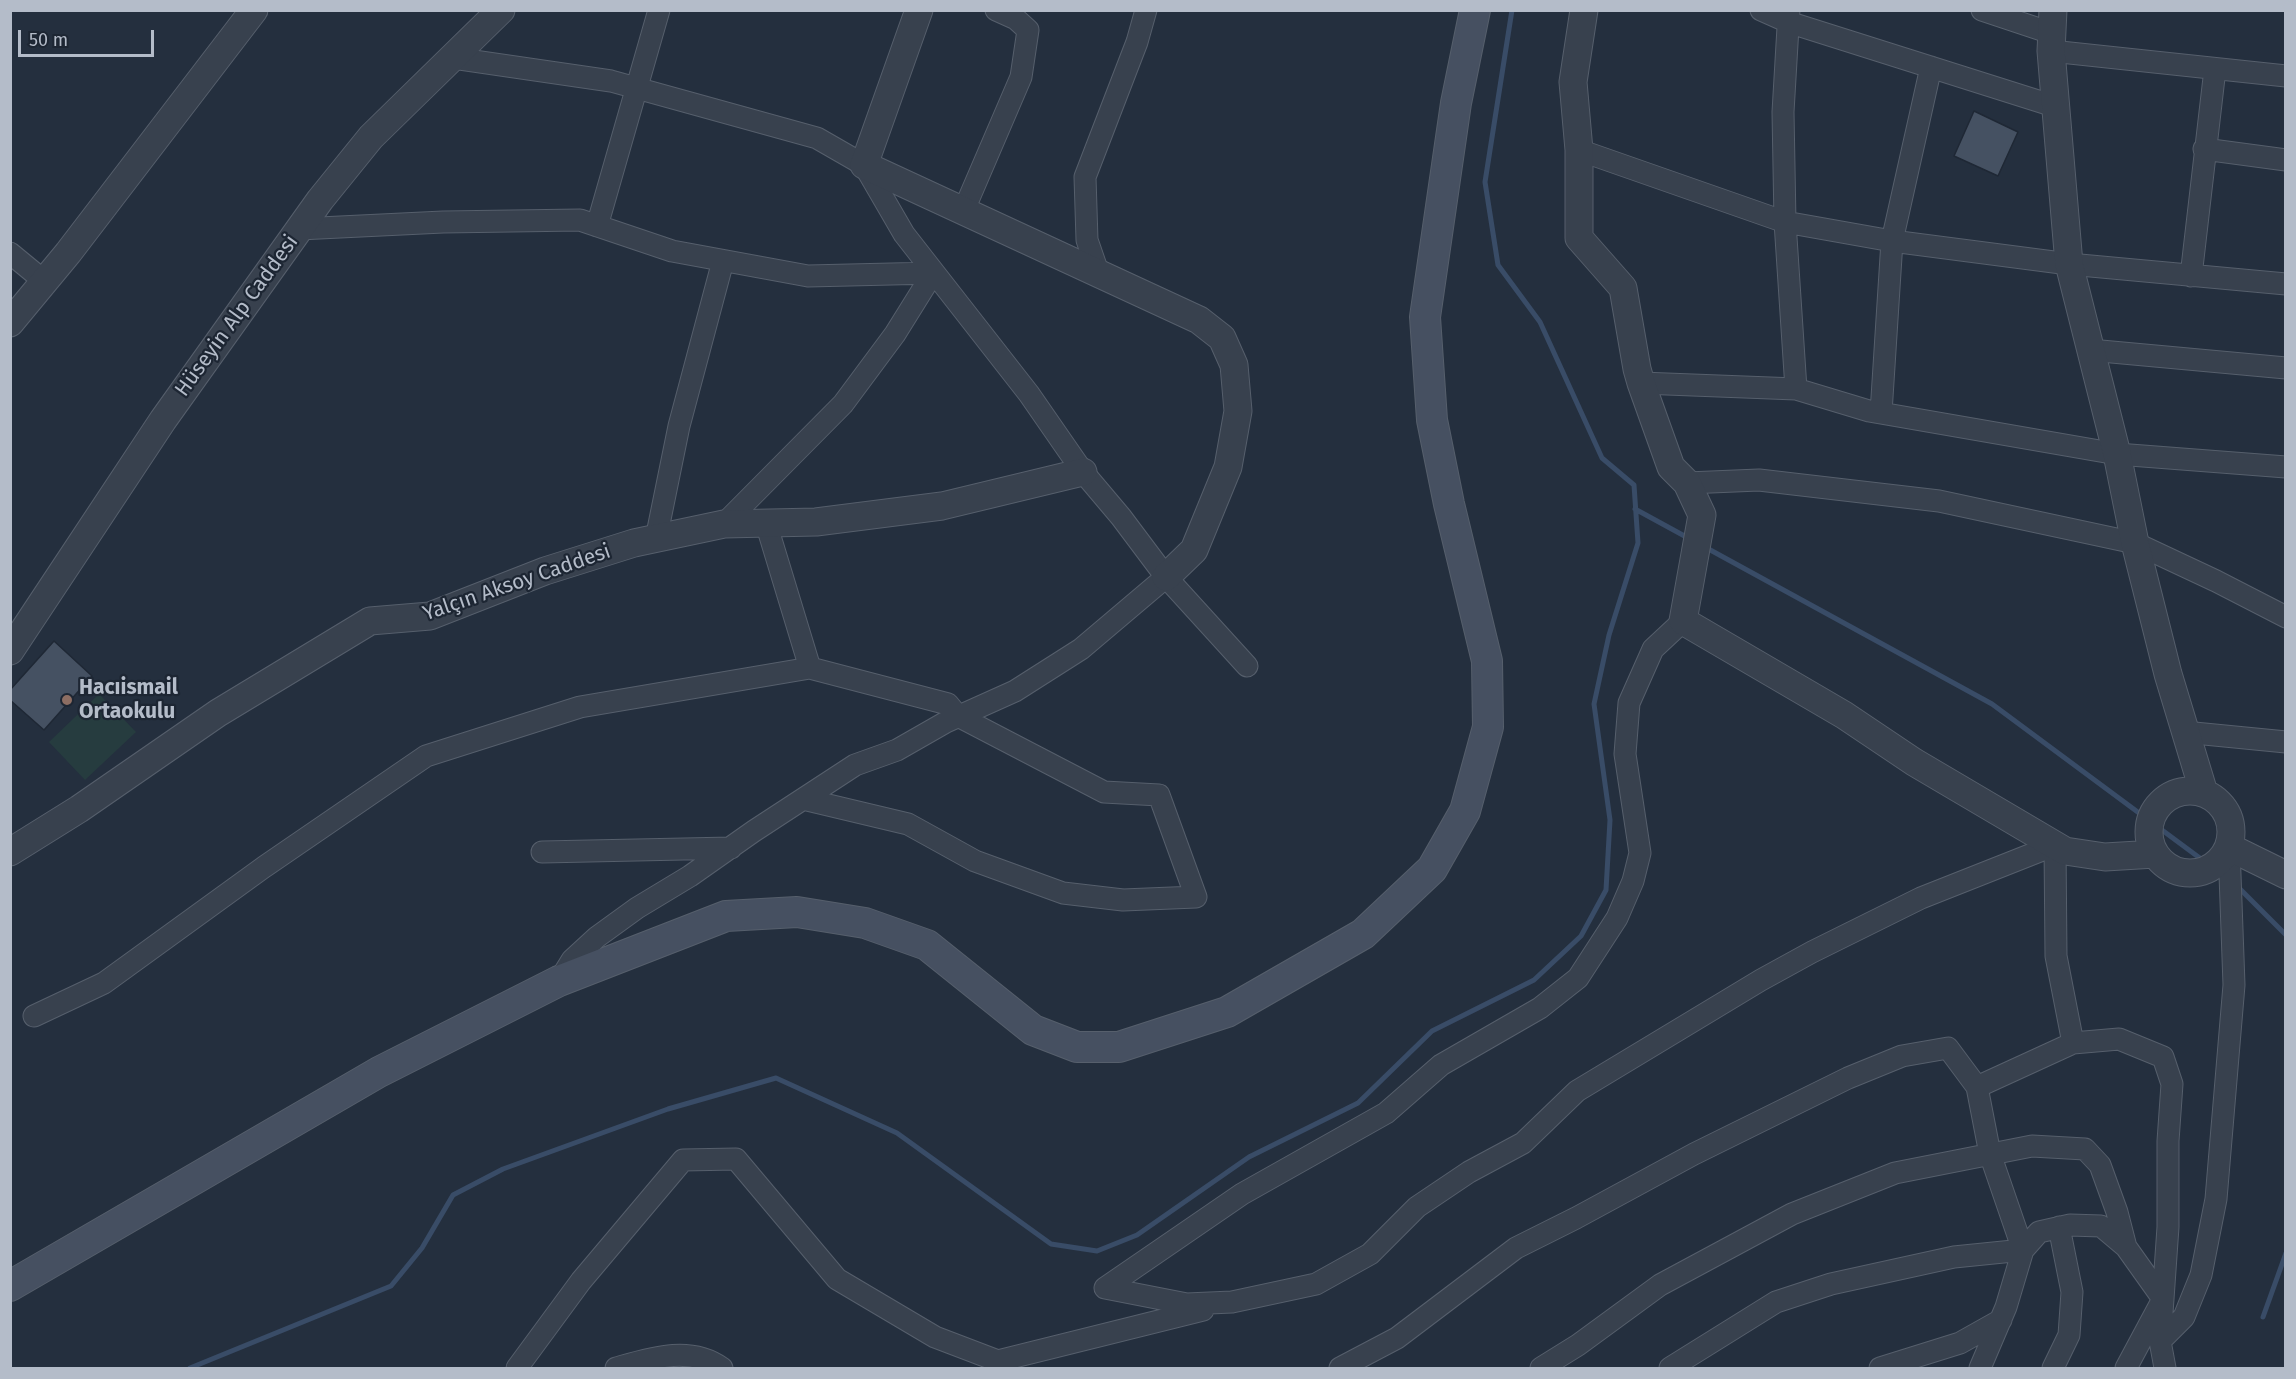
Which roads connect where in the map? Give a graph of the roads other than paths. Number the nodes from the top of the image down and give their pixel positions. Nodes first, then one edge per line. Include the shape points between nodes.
1 (501, 10) edge
2 (659, 10) edge
3 (919, 10) edge
4 (996, 10) edge
5 (1146, 10) edge
6 (1474, 10) edge
7 (1584, 10) edge
8 (1761, 10) edge
9 (1982, 10) edge
10 (245, 14) edge
11 (1789, 16) edge
12 (2052, 32) edge
13 (453, 58) junction
14 (1931, 67) junction
15 (2215, 69) junction
16 (2286, 76) edge
17 (636, 88) junction
18 (2057, 107) junction
19 (2204, 148) junction
20 (1579, 150) junction
21 (2286, 160) edge
22 (864, 165) junction
23 (963, 212) junction
24 (1785, 222) junction
25 (597, 226) junction
26 (299, 229) junction
27 (1892, 241) junction
28 (10, 253) edge
29 (723, 261) junction
30 (2069, 264) junction
31 (1098, 272) junction
32 (933, 273) junction
33 (2191, 276) junction
34 (44, 281) junction
35 (2286, 284) edge
36 (10, 323) edge
37 (2090, 350) junction
38 (2286, 368) edge
39 (1641, 383) junction
40 (1796, 389) junction
41 (1881, 413) junction
42 (2116, 454) junction
43 (2286, 467) edge
44 (1083, 472) junction
45 (1687, 483) junction
46 (765, 523) junction
47 (724, 524) junction
48 (656, 539) junction
49 (2135, 543) junction
50 (1166, 577) junction
51 (2286, 617) edge
52 (1683, 621) junction
53 (10, 651) edge
54 (1247, 666) dead end
55 (810, 668) junction
56 (958, 716) junction
57 (2184, 732) junction
58 (2286, 741) edge
59 (2204, 793) junction
60 (803, 799) junction
61 (2055, 845) junction
62 (2229, 847) junction
63 (731, 848) junction
64 (10, 852) edge
65 (542, 852) dead end
66 (2155, 854) junction
67 (2286, 875) edge
68 (559, 981) junction
69 (34, 1016) dead end
70 (2073, 1043) junction
71 (1977, 1087) junction
72 (1990, 1154) junction
73 (2059, 1227) junction
74 (2126, 1247) junction
75 (2023, 1250) junction
76 (10, 1286) edge
77 (2163, 1299) junction
78 (1232, 1302) junction
79 (2001, 1320) junction
80 (2160, 1341) junction
81 (1002, 1365) edge
82 (517, 1368) edge
83 (616, 1368) edge
84 (722, 1368) edge
85 (1340, 1368) edge
86 (1541, 1368) edge
87 (1670, 1368) edge
88 (1880, 1368) edge
89 (1980, 1368) edge
90 (2053, 1368) edge
91 (2126, 1368) edge
92 (2166, 1368) edge

1 - 13 street, Hüseyin Alp Caddesi
2 - 17 street
3 - 22 street
4 - 23 street via 1028,30 1021,77
5 - 31 street via 1085,177 1087,240
6 - 68 main road via 1456,103 1425,317 1432,420 1487,660 1488,726 1465,811 1432,869 1363,934 1227,1012 1119,1047 1077,1047 1033,1030 927,945 865,923 797,912 726,916
7 - 20 street via 1573,82
8 - 11 street
9 - 12 street
10 - 34 street
11 - 14 street
11 - 24 street via 1783,112
12 - 15 street
12 - 18 street
13 - 17 street
13 - 26 street, Hüseyin Alp Caddesi via 371,137
14 - 18 street
14 - 27 street
15 - 16 street
15 - 19 street
17 - 22 street via 817,138
17 - 25 street
18 - 30 street
19 - 21 street
19 - 33 street
20 - 24 street
20 - 39 street via 1579,238 1623,288
22 - 23 street
22 - 32 street via 904,234
23 - 31 street
24 - 27 street
24 - 40 street
25 - 26 street via 569,220
25 - 29 street via 672,251
26 - 53 street, Hüseyin Alp Caddesi via 163,420
27 - 30 street
27 - 41 street
28 - 34 street
29 - 32 street via 808,276
29 - 48 street via 679,426
30 - 33 street
30 - 37 street
31 - 50 street via 1199,320 1222,338 1234,365 1238,411 1228,468 1194,550
32 - 44 street via 1029,394
32 - 47 street via 895,334 843,404
33 - 35 street
34 - 36 street
37 - 38 street
37 - 42 street
39 - 40 street
39 - 45 street via 1671,467
40 - 41 street
41 - 42 street
42 - 43 street
42 - 49 street
44 - 46 street, Yalçın Aksoy Caddesi via 942,506 816,522
44 - 50 street
45 - 49 street via 1760,480 1939,501
45 - 52 street via 1702,515
46 - 47 street, Yalçın Aksoy Caddesi
46 - 55 street
47 - 48 street, Yalçın Aksoy Caddesi
48 - 64 street, Yalçın Aksoy Caddesi via 545,571 430,616 370,621 218,713
49 - 51 street
49 - 57 street
50 - 54 street
50 - 56 street via 1081,649 1015,691
52 - 61 street
52 - 78 street via 1653,649 1629,704 1625,754 1640,853 1617,918 1578,978 1540,1008 1441,1065 1386,1113 1242,1194 1105,1288 1187,1304
55 - 56 street via 948,704
55 - 69 street via 580,707 426,756 104,983
56 - 60 street via 897,750 855,765
56 - 60 street via 1104,792 1159,795 1196,897 1123,900 1063,893 975,861 908,824
57 - 58 street
57 - 59 street
59 - 62 street via 2216,800 2230,821
59 - 66 street via 2179,792 2158,806 2149,829
60 - 63 street
61 - 66 street via 2065,851 2105,857
61 - 70 street via 2056,956
61 - 78 street via 1922,898 1761,980 1576,1091 1523,1143 1417,1206 1370,1254 1316,1284
62 - 66 street via 2217,862 2200,872 2175,870
62 - 67 street
62 - 80 street via 2234,985 2216,1199 2201,1275 2184,1317
63 - 65 street
63 - 68 street via 597,937 572,960
68 - 76 main road via 379,1072
70 - 71 street
70 - 77 street via 2119,1039 2163,1058 2172,1084
71 - 72 street
71 - 85 street via 1948,1048 1902,1056 1848,1078 1515,1248 1397,1338
72 - 74 street via 2031,1146 2085,1149 2100,1165
72 - 75 street
72 - 86 street via 1894,1173 1792,1214 1660,1285
73 - 74 street via 2101,1226
73 - 75 street via 2039,1232
73 - 90 street via 2072,1292 2069,1335
74 - 77 street
75 - 79 street
75 - 87 street via 1954,1257 1831,1284 1776,1302
77 - 80 street
77 - 91 street
78 - 81 street
79 - 88 street via 1960,1343
79 - 89 street
80 - 92 street
81 - 82 street via 935,1337 837,1279 736,1159 683,1160 581,1281
83 - 84 street via 656,1356 691,1355

